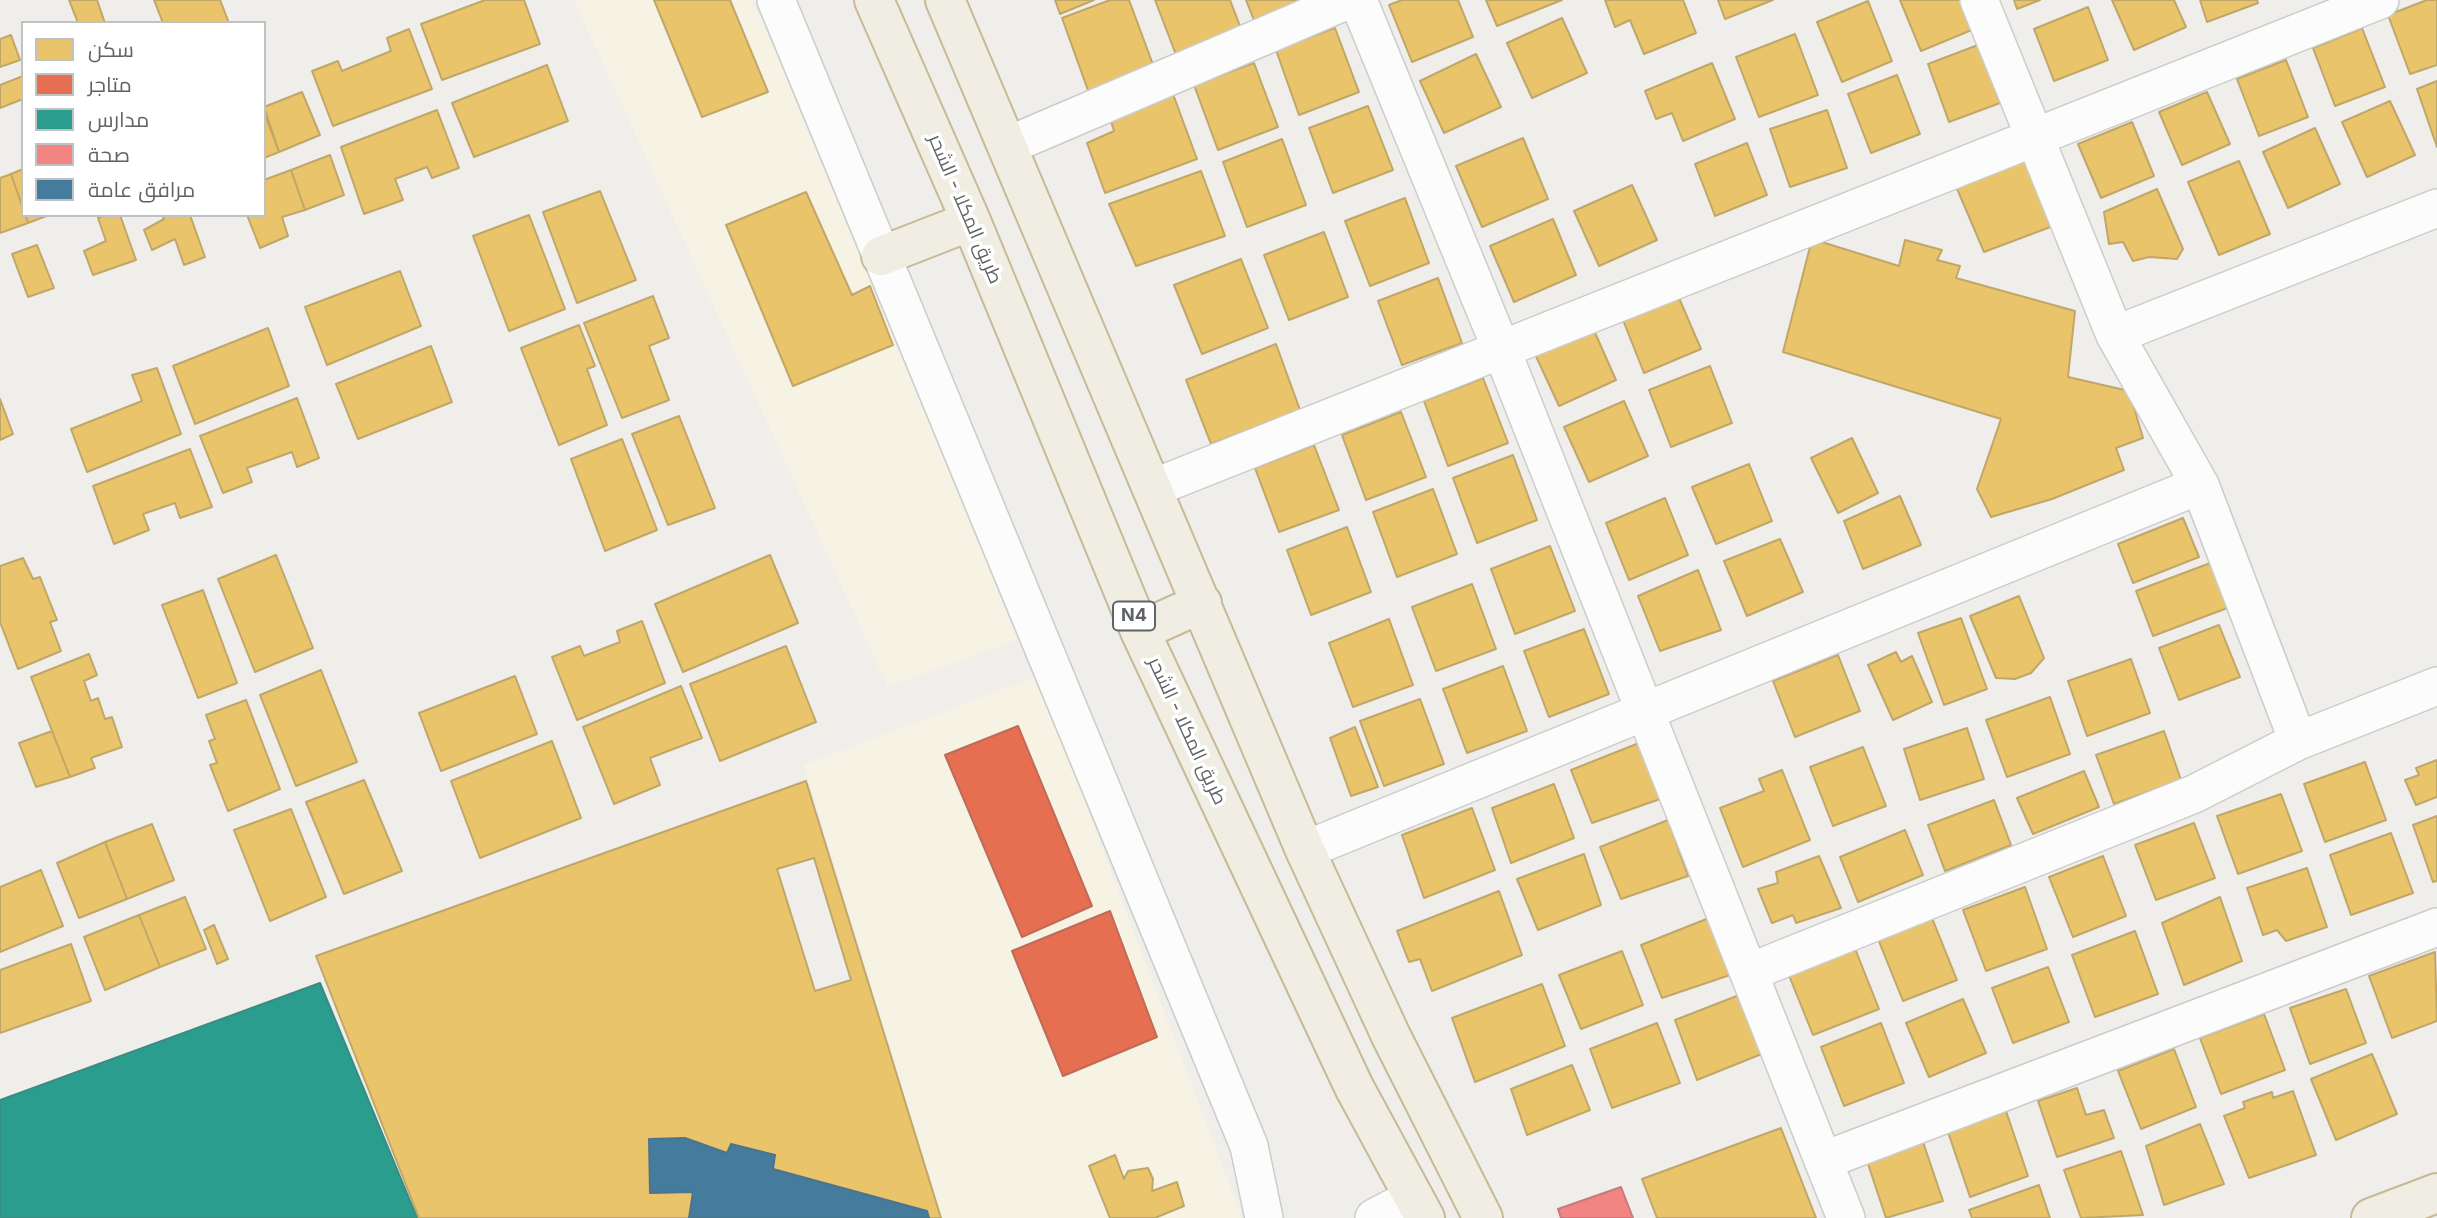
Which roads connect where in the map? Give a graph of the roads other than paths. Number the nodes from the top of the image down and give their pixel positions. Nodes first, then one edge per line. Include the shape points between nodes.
1 (776, 0) edge
2 (874, 0) edge
3 (945, 0) edge
4 (1348, 0) edge
5 (1358, 0) edge
6 (1979, 0) edge
7 (2381, 0) edge
8 (2037, 136) junction
9 (1007, 146) junction
10 (2437, 208) edge
11 (971, 221) junction
12 (881, 256) junction
13 (2115, 335) junction
14 (1502, 351) junction
15 (2200, 485) junction
16 (1153, 488) junction
17 (1202, 603) junction
18 (1140, 631) junction
19 (2437, 686) edge
20 (1645, 710) junction
21 (2298, 741) junction
22 (1305, 850) junction
23 (2437, 927) edge
24 (1750, 972) junction
25 (1825, 1160) junction
26 (2426, 1204) edge
27 (1420, 1208) edge
28 (1264, 1218) edge
29 (1374, 1218) edge
30 (1483, 1218) edge
31 (1846, 1218) edge
32 (2371, 1218) edge

1 - 12 street
2 - 11 highway, طريق المكلا - الشحر / N4
3 - 9 highway
4 - 9 street
5 - 14 street
6 - 8 street
7 - 8 street
8 - 13 street
8 - 14 street
9 - 16 highway
10 - 13 street
11 - 12 highway
11 - 18 highway, طريق المكلا - الشحر / N4
12 - 28 street via 1249,1146
13 - 15 street
14 - 16 street
14 - 20 street
15 - 20 street
15 - 21 street
16 - 17 highway
17 - 18 highway
17 - 22 highway
18 - 27 highway, طريق المكلا - الشحر / N4 via 1354,1087
19 - 21 street
20 - 22 street
20 - 24 street
21 - 24 street via 2194,794
22 - 30 highway via 1391,1036
23 - 25 street
24 - 25 street
25 - 31 street
26 - 32 highway
27 - 29 street

